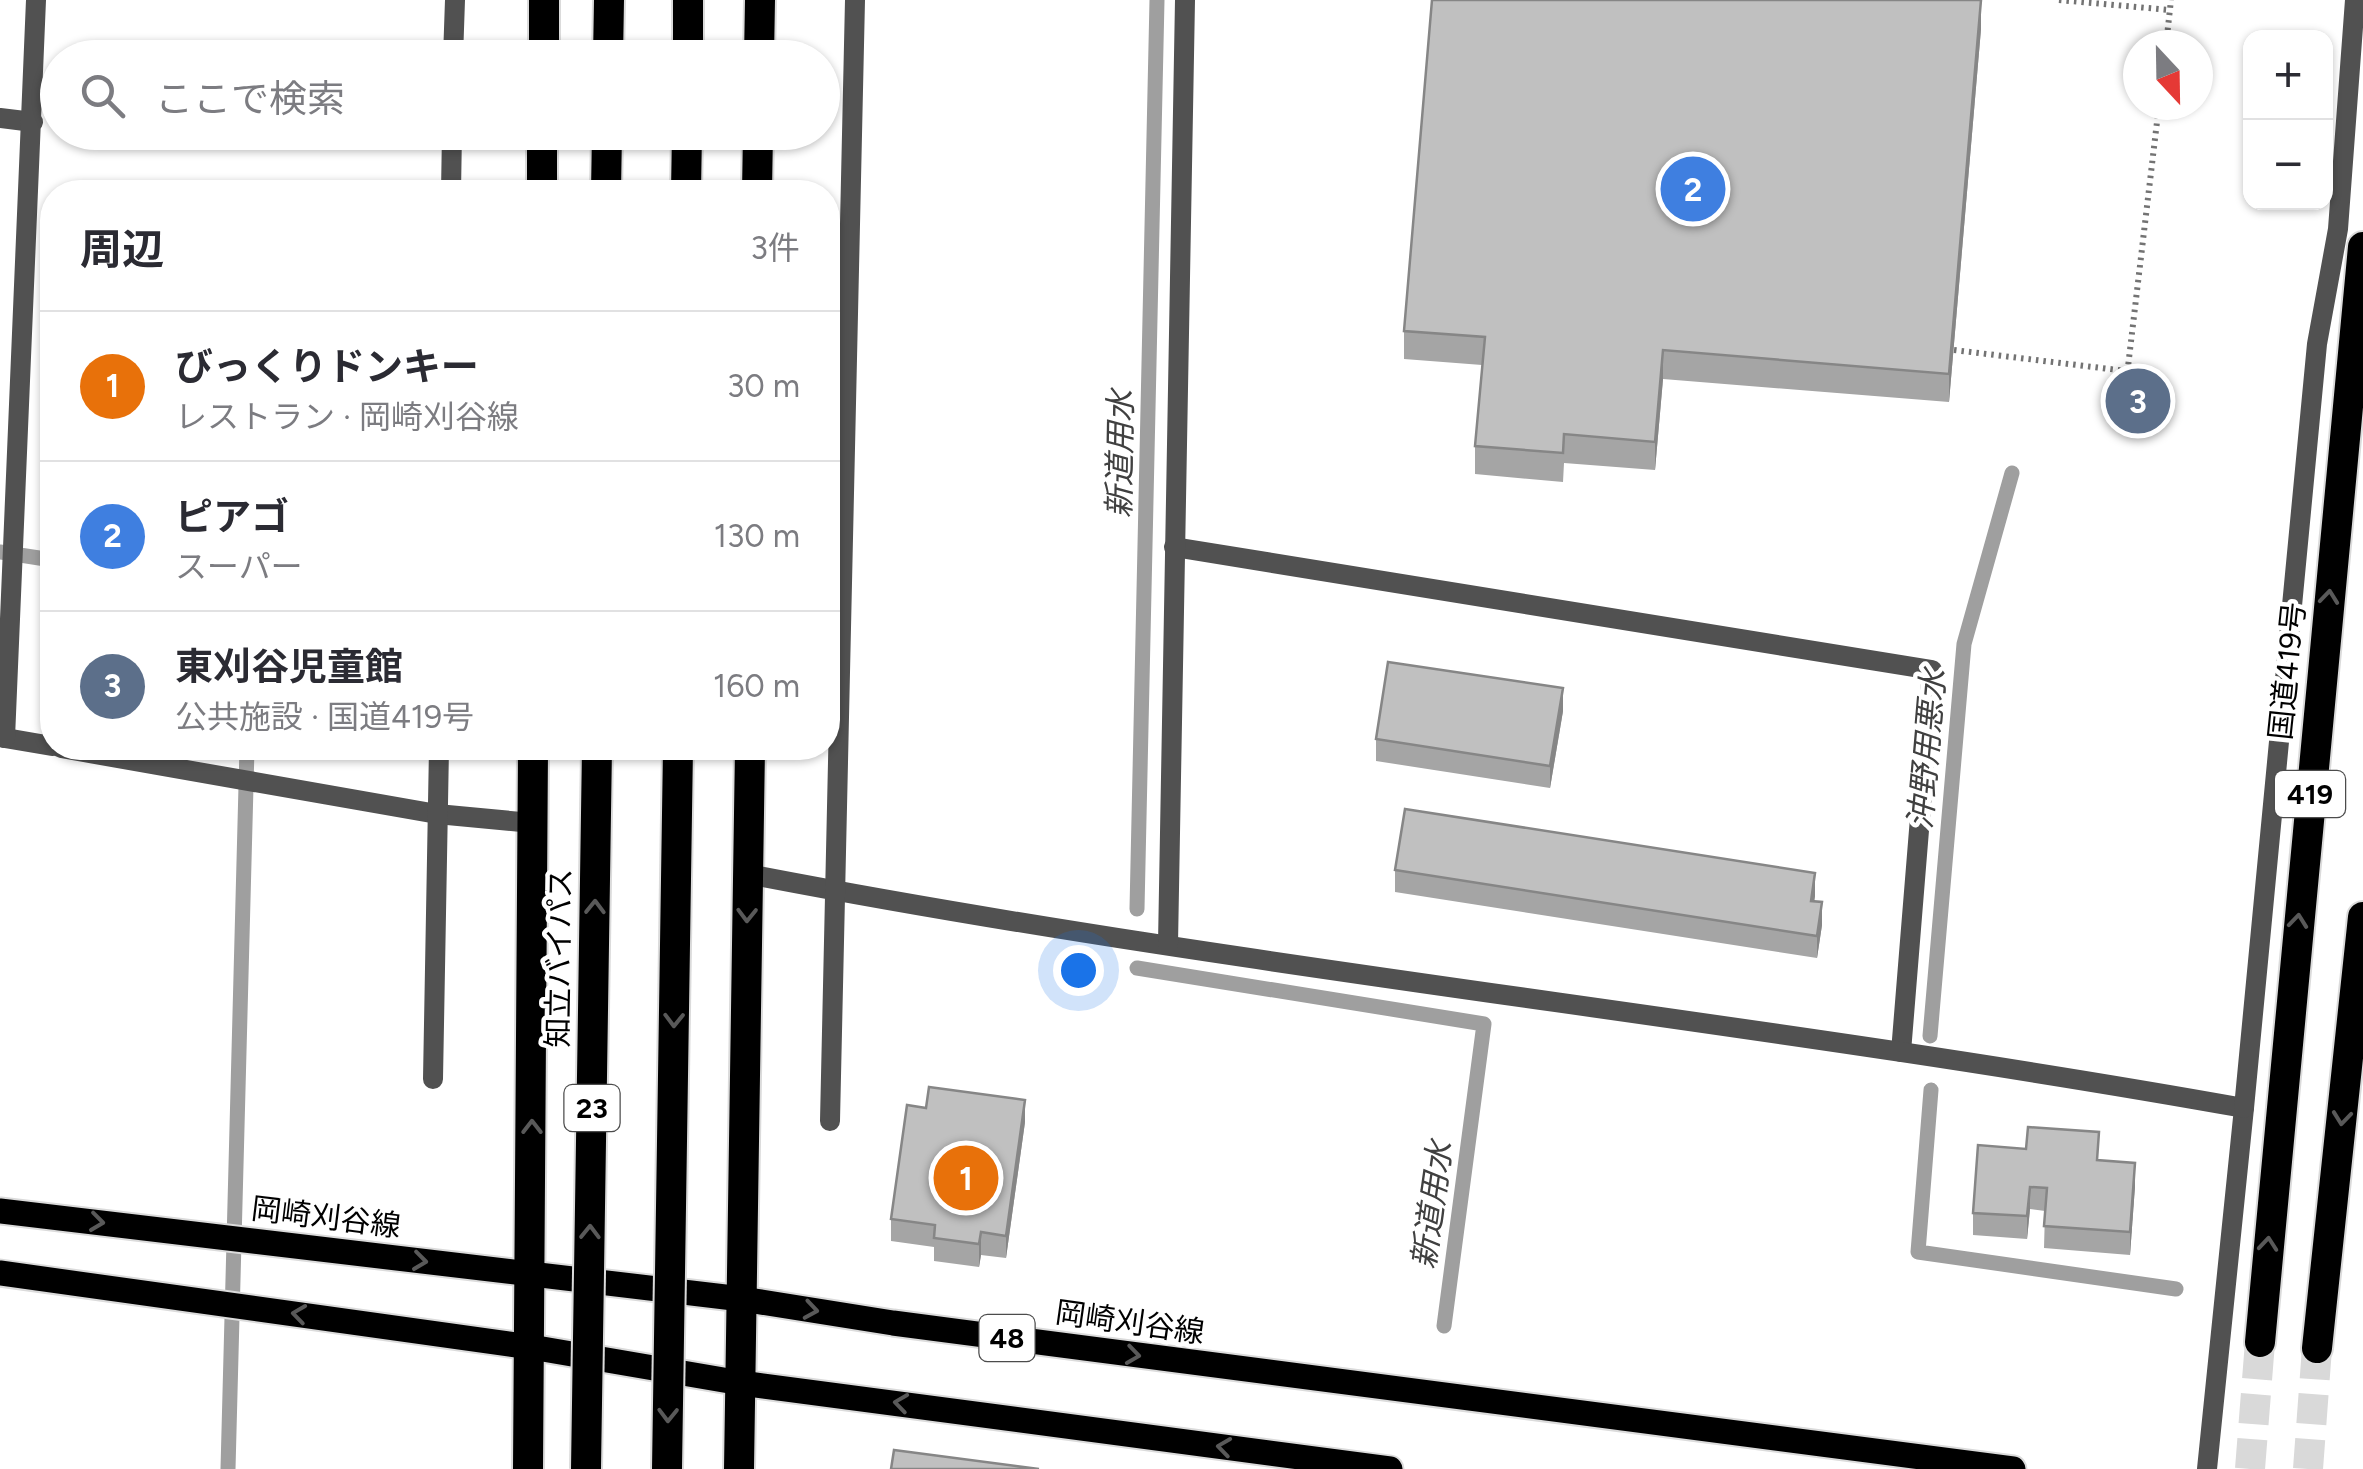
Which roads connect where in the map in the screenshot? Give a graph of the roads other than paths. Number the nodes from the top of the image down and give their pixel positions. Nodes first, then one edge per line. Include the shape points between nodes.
1 (36, 0) edge
2 (455, 0) edge
3 (544, 0) edge
4 (609, 0) edge
5 (688, 0) edge
6 (760, 0) edge
7 (854, 0) edge
8 (1185, 0) edge
9 (2356, 0) edge
10 (454, 40) edge
11 (544, 40) edge
12 (608, 40) edge
13 (688, 40) edge
14 (759, 40) edge
15 (0, 118) edge
16 (33, 122) junction
17 (451, 150) edge
18 (542, 150) edge
19 (607, 150) edge
20 (687, 150) edge
21 (758, 150) edge
22 (450, 180) edge
23 (542, 180) edge
24 (606, 180) edge
25 (686, 180) edge
26 (757, 180) edge
27 (2363, 247) edge
28 (1174, 547) junction
29 (840, 623) edge
30 (3, 737) edge
31 (40, 744) edge
32 (129, 760) edge
33 (439, 760) edge
34 (534, 760) edge
35 (597, 760) edge
36 (678, 760) edge
37 (750, 760) edge
38 (837, 760) edge
39 (437, 814) junction
40 (532, 823) junction
41 (748, 874) junction
42 (834, 890) junction
43 (2363, 917) edge
44 (1168, 944) junction
45 (1901, 1052) junction
46 (433, 1079) dead end
47 (2244, 1108) junction
48 (830, 1121) dead end
49 (0, 1211) edge
50 (0, 1273) edge
51 (531, 1274) junction
52 (742, 1299) junction
53 (2260, 1342) tunnel mouth
54 (530, 1347) junction
55 (2317, 1348) tunnel mouth
56 (741, 1383) junction
57 (528, 1469) edge
58 (586, 1469) edge
59 (667, 1469) edge
60 (739, 1469) edge
61 (1390, 1469) edge
62 (2013, 1469) edge
63 (2206, 1469) edge

1 - 16 street
2 - 10 street
3 - 11 highway
4 - 12 highway
5 - 13 highway
6 - 14 highway
7 - 29 street
8 - 28 street
9 - 47 street via 2338,229 2318,344
15 - 16 street
16 - 30 street
17 - 22 street
18 - 23 highway
19 - 24 highway
20 - 25 highway
21 - 26 highway
53 -> 27 highway, 国道419号 / 419
28 - 44 street
28 - 45 street via 1932,670
30 - 31 street
32 - 39 street
33 - 39 street
34 - 40 highway
58 -> 35 highway, 知立バイパス / 23, bridge
36 -> 59 highway, bridge
37 - 41 highway
38 - 42 street
39 - 40 street
39 - 46 street
51 -> 40 highway
41 - 42 street
41 -> 52 highway
42 - 44 street
42 - 48 street
43 -> 55 highway
44 - 45 street
45 - 47 street
47 - 63 street
49 -> 51 main road, 岡崎刈谷線 / 48
54 -> 50 main road
51 - 52 main road, 岡崎刈谷線 / 48
51 - 54 highway
52 - 56 highway
52 -> 62 main road, 岡崎刈谷線 / 48
54 - 56 main road
54 - 57 highway
56 - 60 highway
61 -> 56 main road

